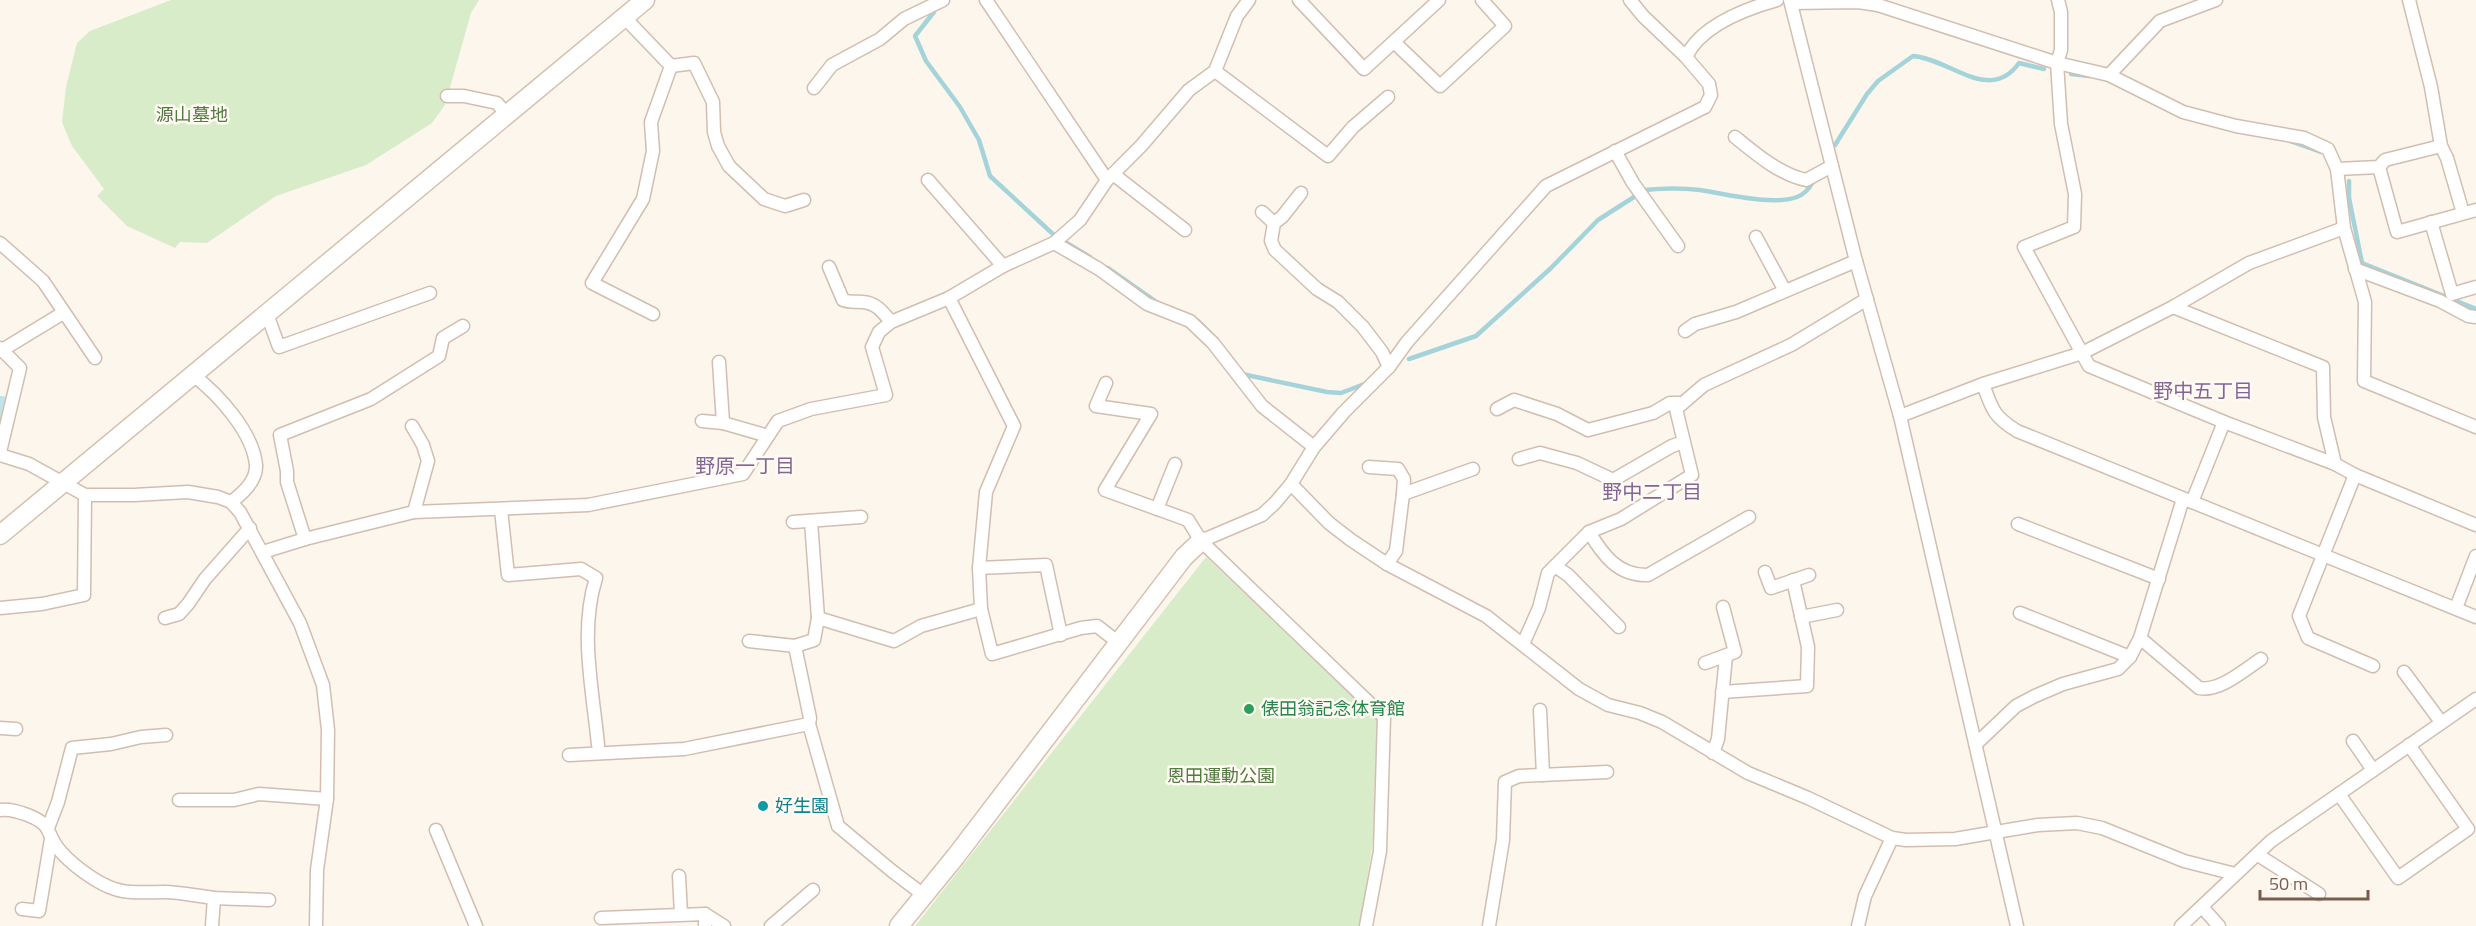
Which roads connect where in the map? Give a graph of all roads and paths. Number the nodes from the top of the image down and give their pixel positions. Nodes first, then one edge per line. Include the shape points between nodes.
1 (645, 0) edge
2 (943, 0) edge
3 (986, 0) edge
4 (1249, 0) edge
5 (1299, 0) edge
6 (1438, 0) edge
7 (1482, 0) edge
8 (1630, 0) edge
9 (1777, 0) edge
10 (2058, 0) edge
11 (2216, 0) edge
12 (2409, 0) edge
13 (1790, 1) edge
14 (624, 17) junction
15 (1394, 42) junction
16 (1686, 57) junction
17 (2057, 63) junction
18 (670, 66) junction
19 (1215, 71) junction
20 (2109, 75) junction
21 (814, 88) dead end
22 (447, 96) dead end
23 (1388, 97) dead end
24 (507, 115) junction
25 (1735, 137) dead end
26 (2441, 146) junction
27 (1615, 151) junction
28 (1832, 166) junction
29 (2379, 168) junction
30 (2337, 169) junction
31 (1110, 177) junction
32 (928, 180) dead end
33 (1301, 193) dead end
34 (804, 200) dead end
35 (2476, 210) edge
36 (1262, 212) dead end
37 (2463, 213) junction
38 (2431, 222) junction
39 (1274, 223) junction
40 (2344, 228) junction
41 (1185, 230) dead end
42 (1756, 237) dead end
43 (1677, 238) dead end
44 (1054, 243) junction
45 (3, 251) edge
46 (1856, 261) junction
47 (1003, 266) junction
48 (829, 267) dead end
49 (2355, 269) junction
50 (2476, 287) edge
51 (1785, 291) junction
52 (430, 293) dead end
53 (949, 298) junction
54 (1867, 299) junction
55 (2173, 307) junction
56 (1687, 312) dead end
57 (63, 313) junction
58 (267, 314) junction
59 (653, 314) dead end
60 (2476, 317) edge
61 (891, 322) junction
62 (463, 326) dead end
63 (1, 349) edge
64 (2082, 353) junction
65 (94, 358) dead end
66 (719, 362) dead end
67 (1389, 367) junction
68 (193, 375) junction
69 (1106, 383) dead end
70 (1983, 384) junction
71 (1683, 403) junction
72 (1497, 409) dead end
73 (1900, 416) junction
74 (702, 421) dead end
75 (2224, 422) junction
76 (723, 423) junction
77 (412, 426) dead end
78 (2476, 427) edge
79 (768, 436) junction
80 (1683, 442) junction
81 (1314, 447) junction
82 (0, 453) edge
83 (1519, 459) dead end
84 (1175, 464) dead end
85 (2335, 464) junction
86 (1368, 467) dead end
87 (1473, 469) dead end
88 (2355, 475) junction
89 (62, 483) junction
90 (1291, 484) junction
91 (1403, 494) junction
92 (85, 495) junction
93 (2188, 501) junction
94 (231, 502) junction
95 (1157, 509) junction
96 (501, 510) junction
97 (414, 512) junction
98 (861, 517) dead end
99 (1749, 517) dead end
100 (811, 521) junction
101 (793, 522) dead end
102 (2018, 525) dead end
103 (2476, 525) edge
104 (250, 528) junction
105 (1589, 532) junction
106 (0, 535) edge
107 (305, 538) junction
108 (1201, 541) junction
109 (263, 552) junction
110 (2323, 554) junction
111 (2476, 556) edge
112 (1388, 564) junction
113 (1555, 566) junction
114 (979, 568) junction
115 (1765, 572) dead end
116 (1809, 575) dead end
117 (2159, 579) junction
118 (1793, 580) junction
119 (1723, 607) dead end
120 (0, 608) edge
121 (2456, 608) junction
122 (981, 609) junction
123 (1837, 610) dead end
124 (2020, 613) dead end
125 (1801, 617) junction
126 (2476, 617) edge
127 (165, 618) dead end
128 (818, 618) junction
129 (1619, 627) dead end
130 (1061, 635) junction
131 (2140, 638) junction
132 (749, 641) dead end
133 (1119, 643) junction
134 (1524, 644) junction
135 (795, 646) junction
136 (1726, 656) junction
137 (2130, 657) junction
138 (2261, 659) dead end
139 (1705, 663) dead end
140 (2373, 666) dead end
141 (2404, 672) dead end
142 (1722, 693) junction
143 (2476, 699) edge
144 (1540, 710) dead end
145 (2441, 722) junction
146 (809, 724) junction
147 (0, 728) edge
148 (16, 729) dead end
149 (166, 735) dead end
150 (2353, 741) dead end
151 (1976, 744) junction
152 (598, 745) dead end
153 (2409, 745) junction
154 (1713, 753) junction
155 (569, 755) dead end
156 (2373, 770) junction
157 (1607, 772) dead end
158 (1543, 775) junction
159 (2339, 794) junction
160 (327, 799) junction
161 (179, 800) dead end
162 (0, 810) edge
163 (436, 830) dead end
164 (1994, 832) junction
165 (49, 833) junction
166 (1892, 838) junction
167 (2258, 855) junction
168 (2235, 874) junction
169 (679, 876) dead end
170 (813, 890) dead end
171 (2319, 894) dead end
172 (925, 896) junction
173 (214, 898) junction
174 (268, 900) dead end
175 (2202, 907) junction
176 (22, 909) dead end
177 (681, 914) junction
178 (601, 918) dead end
179 (705, 920) edge
180 (212, 926) edge
181 (316, 926) edge
182 (476, 926) edge
183 (724, 926) edge
184 (771, 926) edge
185 (899, 926) edge
186 (1366, 926) edge
187 (1489, 926) edge
188 (1858, 926) edge
189 (2017, 926) edge
190 (2181, 926) edge
191 (2219, 926) edge

1 - 14 street
2 - 21 street via 904,18 880,39 832,64
3 - 31 street
4 - 19 street via 1237,15
5 - 15 street via 1364,69
6 - 15 street
7 - 15 street via 1505,26 1440,86
8 - 16 street
9 - 16 street via 1734,16 1708,31 1698,38
10 - 17 street via 2061,50
11 - 20 street via 2160,21
12 - 26 street
13 - 17 street via 1878,5
13 - 28 street
14 - 18 street
14 - 24 street
16 - 27 street via 1709,84 1711,95 1705,107
17 - 20 street
17 - 64 street via 2061,124 2075,194 2074,227 2024,247
18 - 34 street via 694,63 713,102 714,132 729,166 764,199 785,206
18 - 59 street via 651,123 653,151 643,199 592,283
19 - 23 street via 1328,156 1353,127
19 - 31 street via 1189,90
20 - 30 street via 2183,112 2304,138 2328,149
22 - 24 street via 497,103
24 - 58 street
25 - 28 street via 1766,162 1796,178 1806,180
26 - 29 street via 2385,160
26 - 37 street
27 - 43 street via 1634,183
27 - 67 street via 1546,186
28 - 46 street
29 - 30 street
29 - 38 street via 2397,232
30 - 40 street
31 - 41 street
31 - 44 street via 1080,220
32 - 47 street
33 - 39 street
35 - 37 street
36 - 39 street
37 - 38 street
38 - 50 street via 2452,294
39 - 67 street via 1271,241 1275,250 1346,310 1382,352
40 - 49 street
40 - 55 street via 2249,263
42 - 51 street
44 - 47 street
44 - 81 street via 1147,304 1190,321 1213,343 1262,406
45 - 57 street via 43,281
46 - 51 street
46 - 54 street
47 - 53 street
48 - 61 street via 843,300 876,305
49 - 60 street
49 - 78 street via 2365,302 2364,381
51 - 56 street via 1690,327
52 - 58 street via 279,347
53 - 61 street
53 - 114 street via 1014,426 986,492
54 - 71 street via 1791,345 1704,385
54 - 73 street
55 - 64 street
55 - 85 street via 2323,367 2324,417
57 - 63 street
57 - 65 street
58 - 68 street
61 - 79 street via 879,332 873,347 886,395 811,409 778,421
62 - 107 street via 443,338 439,356 372,399 277,429 288,471 287,482
63 - 82 street via 20,368
64 - 70 street
64 - 75 street via 2089,366
66 - 76 street
67 - 81 street
68 - 89 street
68 - 94 street via 231,411 256,467 247,489
69 - 95 street via 1096,406 1151,414 1105,490
70 - 73 street
70 - 93 street via 1999,420 2017,431
71 - 72 street via 1670,403 1653,412 1588,430 1557,414 1514,400
71 - 80 street via 1676,409
73 - 151 street
74 - 76 street
75 - 85 street
75 - 93 street
76 - 79 street
77 - 97 street via 428,461
79 - 96 street via 743,474 588,505
80 - 83 street via 1612,480 1577,462 1540,453
80 - 105 street via 1692,475 1621,519
81 - 90 street
82 - 89 street
84 - 95 street
85 - 88 street
86 - 91 street via 1398,469 1404,480
87 - 91 street
88 - 103 street
88 - 110 street
89 - 92 street
89 - 106 street
90 - 108 street via 1262,515
90 - 112 street via 1329,523
91 - 112 street via 1396,551
92 - 94 street via 188,492
92 - 120 street via 84,595
93 - 110 street
93 - 117 street
94 - 104 street
95 - 108 street via 1188,520
96 - 97 street
96 - 152 street via 508,576 581,569 596,578 589,599 587,637
97 - 107 street
98 - 100 street
99 - 105 street via 1640,576 1616,567
100 - 101 street
100 - 128 street
102 - 117 street
104 - 109 street
104 - 127 street via 179,614
105 - 113 street
107 - 109 street
108 - 133 street via 1184,557
108 - 186 street via 1384,717 1380,851
109 - 160 street via 300,623 323,686 328,730
110 - 121 street
110 - 140 street via 2299,616 2308,638
111 - 121 street
112 - 134 street via 1486,616
113 - 129 street
113 - 134 street via 1548,573
114 - 122 street
114 - 130 street via 1046,565
115 - 118 street via 1772,588
116 - 118 street
117 - 131 street
118 - 125 street
119 - 136 street via 1735,652
121 - 126 street
122 - 128 street via 921,626 894,641
122 - 130 street via 992,654
123 - 125 street
124 - 137 street
125 - 142 street via 1808,647 1807,686
128 - 135 street via 814,640
130 - 133 street via 1097,626
131 - 137 street
131 - 138 street via 2199,688 2208,690
132 - 135 street
133 - 172 street
134 - 154 street via 1579,689 1608,705 1662,722
135 - 146 street
136 - 139 street
136 - 142 street
137 - 151 street via 2118,669 2063,684 2016,706
141 - 145 street
142 - 154 street
143 - 145 street
144 - 158 street
145 - 153 street
146 - 155 street via 684,748
146 - 172 street via 838,826
147 - 148 street
149 - 165 street via 72,747
150 - 156 street
151 - 164 street
153 - 156 street
153 - 159 street via 2468,829 2398,878
154 - 166 street via 1748,773
156 - 159 street
157 - 158 street
158 - 187 street via 1519,776 1505,782 1503,840
159 - 167 street via 2271,840
160 - 161 street via 260,794 234,800
160 - 181 street via 316,870
162 - 165 street via 25,813
163 - 182 street
164 - 166 street via 1955,838
164 - 168 street via 2038,825 2102,828 2184,861
164 - 189 street
165 - 173 street via 76,866 119,891
165 - 176 street via 39,910
166 - 188 street via 1865,896
167 - 168 street
167 - 171 street
168 - 175 street
169 - 177 street
170 - 184 street
172 - 185 street
173 - 174 street
173 - 180 street
175 - 190 street
175 - 191 street
177 - 178 street
177 - 179 street
179 - 183 street

